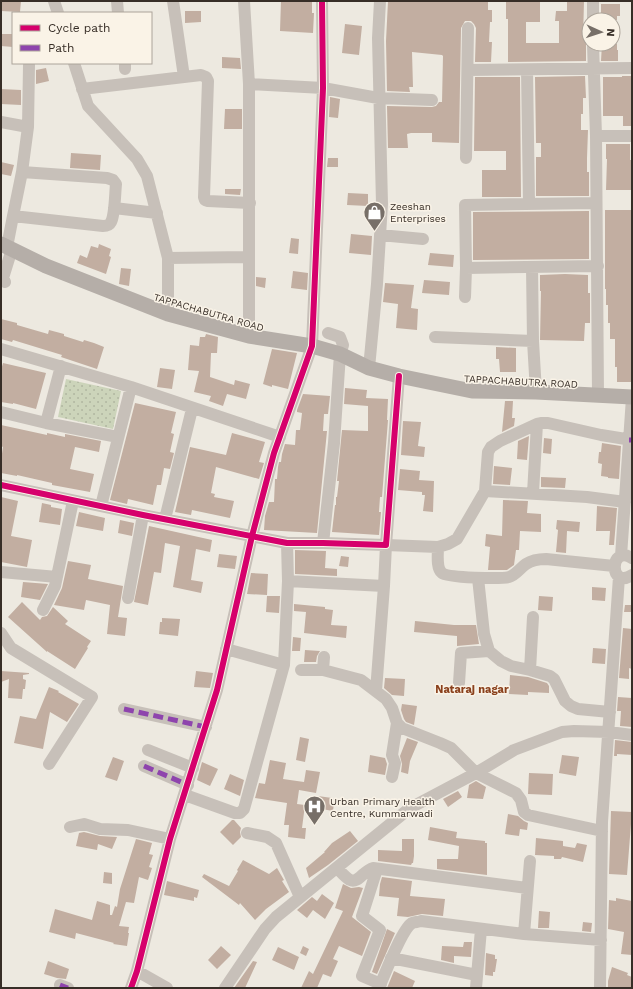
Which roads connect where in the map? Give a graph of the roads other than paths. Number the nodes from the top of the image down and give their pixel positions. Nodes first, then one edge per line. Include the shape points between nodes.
1 (54, 1) edge
2 (117, 1) edge
3 (173, 1) edge
4 (244, 1) edge
5 (322, 1) edge
6 (380, 1) edge
7 (593, 1) edge
8 (58, 12) edge
9 (118, 12) edge
10 (593, 12) edge
11 (468, 28) dead end
12 (593, 52) edge
13 (74, 64) edge
14 (29, 65) dead end
15 (593, 68) junction
16 (632, 68) edge
17 (468, 70) junction
18 (527, 70) junction
19 (184, 77) junction
20 (249, 84) junction
21 (323, 88) junction
22 (82, 89) junction
23 (378, 98) junction
24 (432, 100) dead end
25 (1, 122) edge
26 (28, 127) junction
27 (596, 136) junction
28 (632, 136) edge
29 (466, 158) dead end
30 (22, 172) junction
31 (596, 203) junction
32 (250, 204) junction
33 (529, 204) junction
34 (114, 208) junction
35 (157, 213) junction
36 (13, 216) junction
37 (380, 235) junction
38 (423, 239) dead end
39 (7, 247) edge
40 (249, 257) junction
41 (168, 258) junction
42 (598, 266) junction
43 (532, 267) junction
44 (466, 268) junction
45 (4, 282) dead end
46 (465, 297) dead end
47 (168, 314) junction
48 (328, 333) dead end
49 (249, 336) junction
50 (435, 337) dead end
51 (533, 341) junction
52 (312, 346) junction
53 (1, 349) edge
54 (340, 354) junction
55 (61, 366) junction
56 (369, 368) junction
57 (399, 376) junction
58 (131, 387) junction
59 (536, 392) junction
60 (598, 396) junction
61 (632, 397) edge
62 (192, 409) junction
63 (1, 412) edge
64 (46, 423) junction
65 (537, 424) junction
66 (118, 437) junction
67 (280, 437) junction
68 (631, 440) edge
69 (630, 462) edge
70 (1, 485) edge
71 (485, 491) junction
72 (533, 493) junction
73 (73, 501) junction
74 (625, 502) junction
75 (100, 506) junction
76 (143, 515) junction
77 (165, 519) junction
78 (252, 536) junction
79 (287, 543) junction
80 (323, 543) junction
81 (386, 545) junction
82 (438, 546) junction
83 (621, 564) edge
84 (1, 572) edge
85 (632, 575) edge
86 (57, 576) junction
87 (478, 578) junction
88 (288, 581) junction
89 (384, 586) junction
90 (128, 598) dead end
91 (43, 610) dead end
92 (533, 617) dead end
93 (1, 633) edge
94 (226, 648) junction
95 (6, 649) edge
96 (489, 651) junction
97 (324, 656) dead end
98 (284, 665) junction
99 (301, 670) dead end
100 (323, 670) junction
101 (530, 670) junction
102 (459, 683) dead end
103 (376, 691) junction
104 (124, 709) dead end
105 (610, 712) junction
106 (396, 723) junction
107 (206, 727) junction
108 (609, 732) junction
109 (632, 735) edge
110 (148, 750) dead end
111 (49, 764) dead end
112 (144, 766) dead end
113 (193, 768) junction
114 (476, 773) junction
115 (392, 777) dead end
116 (186, 790) junction
117 (70, 827) dead end
118 (602, 831) junction
119 (247, 833) dead end
120 (170, 840) junction
121 (530, 861) dead end
122 (337, 868) junction
123 (377, 869) junction
124 (527, 888) junction
125 (300, 897) junction
126 (481, 929) junction
127 (524, 934) junction
128 (601, 940) junction
129 (391, 958) junction
130 (137, 971) junction
131 (477, 975) junction
132 (380, 986) edge
133 (131, 988) edge
134 (167, 988) edge
135 (226, 988) edge
136 (476, 988) edge
137 (600, 988) edge

1 - 8 street
2 - 9 street
3 - 19 street
4 - 20 street
5 - 21 street
6 - 23 street
7 - 10 street
11 - 17 street
12 - 15 street
13 - 22 street
14 - 26 street
15 - 16 street
15 - 18 street
15 - 27 street
17 - 18 street
17 - 29 street
18 - 33 street
19 - 22 street
19 - 32 street via 201,75 208,81 205,200
20 - 21 street
20 - 32 street
21 - 23 street
21 - 52 street
22 - 35 street via 88,106 137,159 147,176
23 - 24 street
23 - 37 street via 382,204
25 - 26 street
26 - 30 street
27 - 28 street
27 - 31 street
30 - 34 street via 113,180 116,184
30 - 36 street
31 - 33 street
31 - 42 street
32 - 40 street
33 - 44 street via 465,205
34 - 35 street
34 - 36 street via 111,222 103,226
35 - 41 street
36 - 39 street
37 - 38 street
37 - 56 street
39 - 45 street
39 - 47 main road, TAPPACHABUTRA ROAD via 46,266
40 - 41 street
40 - 49 street
41 - 47 street
42 - 43 street
42 - 60 street
43 - 44 street
43 - 51 street
44 - 46 street
47 - 49 main road, TAPPACHABUTRA ROAD
48 - 54 street via 340,337 343,345
49 - 52 main road, TAPPACHABUTRA ROAD
50 - 51 street
51 - 59 street
52 - 54 main road, TAPPACHABUTRA ROAD
52 - 67 street
53 - 55 street
54 - 56 main road, TAPPACHABUTRA ROAD
54 - 80 street
55 - 58 street
55 - 64 street
56 - 57 main road, TAPPACHABUTRA ROAD
57 - 59 main road, TAPPACHABUTRA ROAD via 472,391
57 - 81 street
58 - 62 street
58 - 66 street
59 - 60 main road, TAPPACHABUTRA ROAD
60 - 61 main road, TAPPACHABUTRA ROAD
61 - 68 street
62 - 67 street
62 - 77 street
63 - 64 street
64 - 66 street
65 - 68 street via 548,423
65 - 71 street via 491,447 486,460
65 - 72 street
66 - 75 street
67 - 78 street
68 - 69 street
69 - 74 street
70 - 73 street
71 - 72 street
71 - 82 street via 458,538
72 - 74 street
73 - 75 street
73 - 86 street
74 - 83 street
75 - 76 street
76 - 77 street
76 - 90 street
77 - 78 street
78 - 79 street
78 - 94 street
79 - 80 street
79 - 88 street
80 - 81 street
81 - 82 street
81 - 89 street
82 - 87 street via 441,572 446,575
83 - 85 street via 625,578
83 - 87 street via 546,559 527,563 508,577
83 - 105 street
84 - 86 street
86 - 91 street
87 - 96 street via 484,634
88 - 89 street
88 - 98 street
89 - 103 street
92 - 101 street
93 - 95 street
94 - 98 street
94 - 107 street
95 - 111 street via 92,697
96 - 101 street via 511,666
96 - 102 street via 461,653
97 - 100 street
98 - 116 street via 244,809 240,813 235,812
99 - 100 street
100 - 103 street via 361,680
101 - 105 street via 554,679 570,706
103 - 106 street via 392,708
104 - 107 street
105 - 108 street
106 - 114 street via 402,728 451,748
106 - 115 street
107 - 113 street
108 - 109 street
108 - 114 street via 574,731 553,735 514,750
108 - 118 street
110 - 113 street
112 - 116 street
113 - 116 street
114 - 118 street via 516,793 524,812 528,814
114 - 122 street via 410,808
116 - 120 street
117 - 120 street via 84,824 100,829 128,830
118 - 128 street
119 - 125 street via 267,837 276,843
120 - 130 street
121 - 124 street
122 - 123 street via 354,881 369,869
122 - 125 street
123 - 124 street
123 - 132 street via 362,916 380,930 362,976
124 - 127 street
125 - 135 street via 265,929
126 - 127 street
126 - 129 street via 422,921 412,923
126 - 131 street
127 - 128 street
128 - 137 street
129 - 131 street
129 - 132 street
130 - 133 street
130 - 134 street
131 - 136 street

